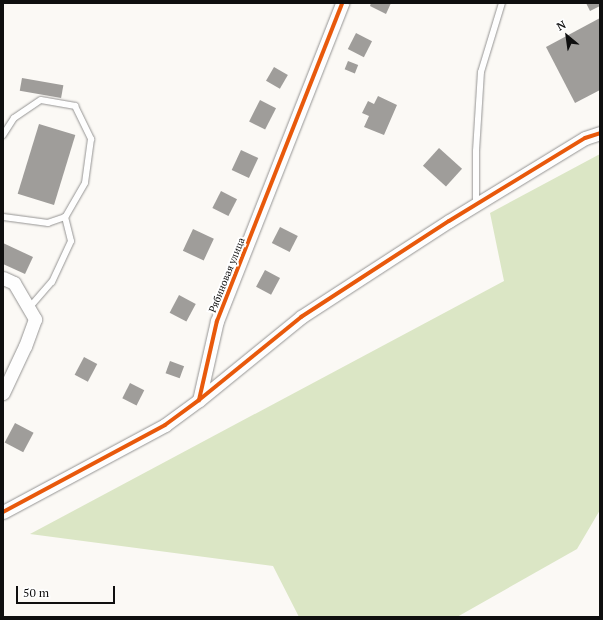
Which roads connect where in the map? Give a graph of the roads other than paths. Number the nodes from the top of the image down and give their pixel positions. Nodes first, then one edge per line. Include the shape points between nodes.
1 (342, 3) edge
2 (502, 3) edge
3 (600, 133) edge
4 (3, 135) edge
5 (476, 204) junction
6 (3, 217) edge
7 (65, 217) junction
8 (3, 278) edge
9 (29, 308) junction
10 (3, 393) edge
11 (199, 400) junction
12 (3, 512) edge

1 - 11 street, Рябиновая улица via 217,321
2 - 5 lane via 481,72 476,150
3 - 5 street via 585,138
4 - 7 lane via 14,118 40,100 75,106 91,139 85,183
5 - 11 street via 301,317
6 - 7 lane via 48,223
7 - 9 lane via 71,241 52,282
8 - 9 street via 14,283
9 - 10 street via 35,319
11 - 12 street via 166,425

